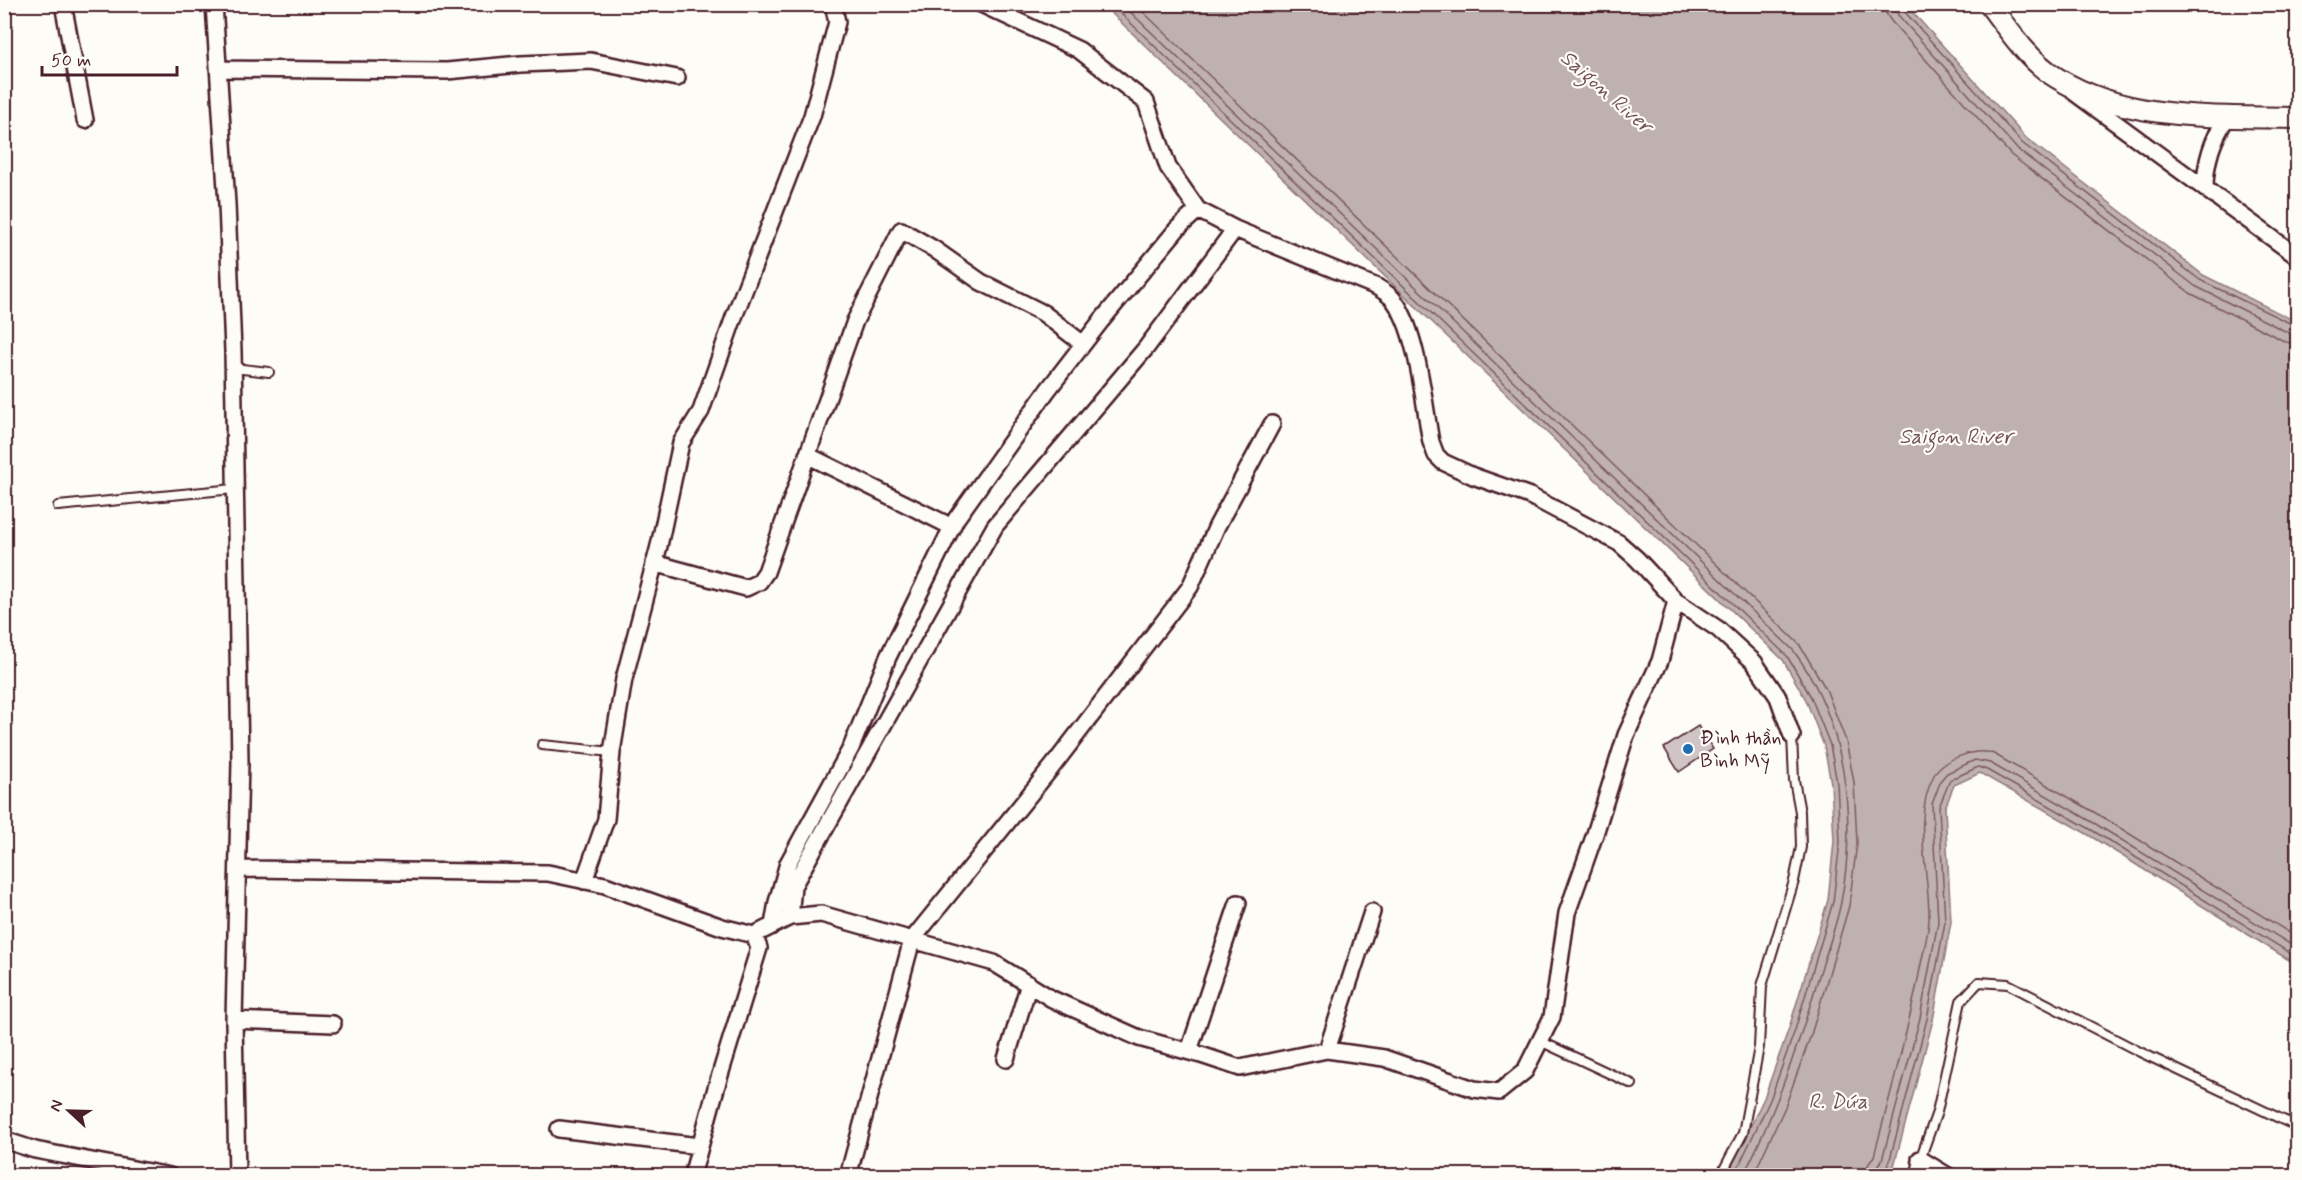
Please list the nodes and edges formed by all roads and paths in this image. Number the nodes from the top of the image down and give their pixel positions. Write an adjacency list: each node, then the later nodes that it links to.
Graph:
1 (63, 4): 11 (street)
2 (214, 4): 6 (street)
3 (833, 4): 24 (street)
4 (981, 4): 13 (street)
5 (1989, 4): 8 (street)
6 (220, 69): 7 (street); 17 (street)
7 (677, 78)
8 (2056, 78): 9 (street); 12 (street)
9 (2228, 116): 10 (street); 12 (street)
10 (2298, 118)
11 (85, 120)
12 (2205, 189): 15 (street)
13 (1198, 210): 14 (street); 16 (street)
14 (1234, 229): 25 (street); 33 (street)
15 (2298, 257)
16 (1083, 344): 20 (street); 23 (street)
17 (233, 368): 18 (lane); 21 (street)
18 (269, 372)
19 (1272, 424): 36 (street)
20 (807, 455): 23 (street); 24 (street)
21 (234, 489): 22 (lane); 29 (street)
22 (58, 506)
23 (952, 527): 34 (street)
24 (654, 563): 28 (street)
25 (1676, 601): 26 (street); 40 (street)
26 (1792, 736): 54 (lane)
27 (542, 745): 28 (lane)
28 (612, 752): 30 (street)
29 (238, 869): 30 (street); 38 (street)
30 (584, 880): 35 (street)
31 (1238, 903): 42 (street)
32 (1372, 912): 41 (street)
33 (790, 917): 34 (street); 36 (street)
34 (773, 926): 35 (street)
35 (754, 935): 48 (street)
36 (912, 940): 37 (street); 53 (street)
37 (1029, 984): 42 (street); 43 (street)
38 (234, 1020): 39 (street); 51 (street)
39 (333, 1024)
40 (1540, 1041): 41 (street); 44 (lane)
41 (1327, 1050): 42 (street)
42 (1189, 1051)
43 (1006, 1059)
44 (1632, 1084)
45 (2298, 1127): 49 (lane)
46 (559, 1129): 48 (street)
47 (4, 1140): 50 (street)
48 (699, 1146): 52 (street)
49 (1920, 1159): 55 (lane); 56 (street)
50 (170, 1176)
51 (237, 1176)
52 (692, 1176)
53 (848, 1176)
54 (1718, 1176)
55 (1914, 1176)
56 (1948, 1176)

